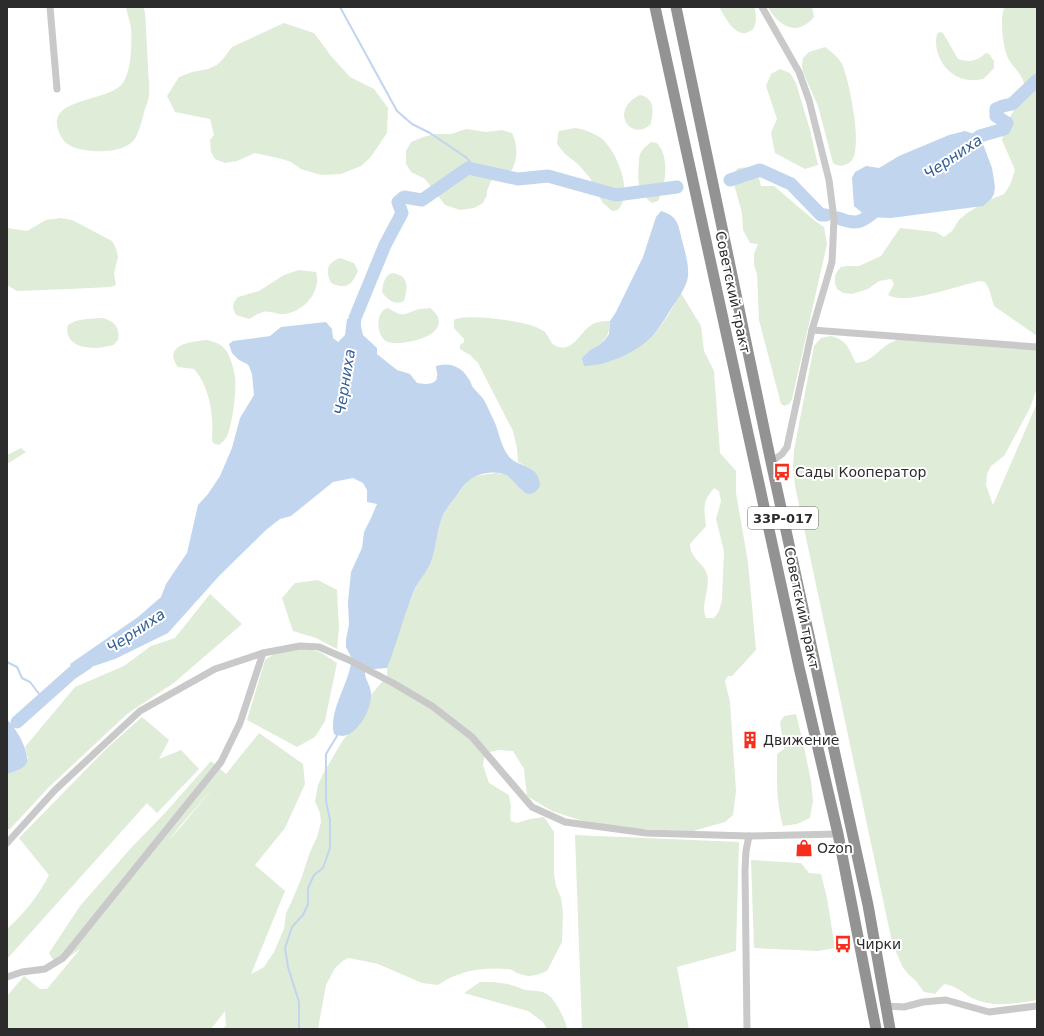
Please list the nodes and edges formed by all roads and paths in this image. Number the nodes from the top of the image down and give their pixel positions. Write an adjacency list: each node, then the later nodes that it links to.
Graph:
1 (50, 7): 5 (street)
2 (655, 7): 10 (highway, Советский тракт / 33Р-017)
3 (676, 7): 8 (highway, Советский тракт / 33Р-017)
4 (762, 7): 6 (street)
5 (57, 89)
6 (812, 330): 7 (street); 8 (street)
7 (1037, 346)
8 (771, 462): 14 (highway, Советский тракт / 33Р-017)
9 (263, 653): 11 (street); 12 (street); 13 (street)
10 (838, 834): 11 (street); 17 (highway, Советский тракт / 33Р-017)
11 (749, 836): 16 (street)
12 (7, 843)
13 (7, 977)
14 (886, 1006): 15 (street); 18 (highway, Советский тракт / 33Р-017)
15 (1037, 1006)
16 (747, 1029)
17 (876, 1029)
18 (890, 1029)

